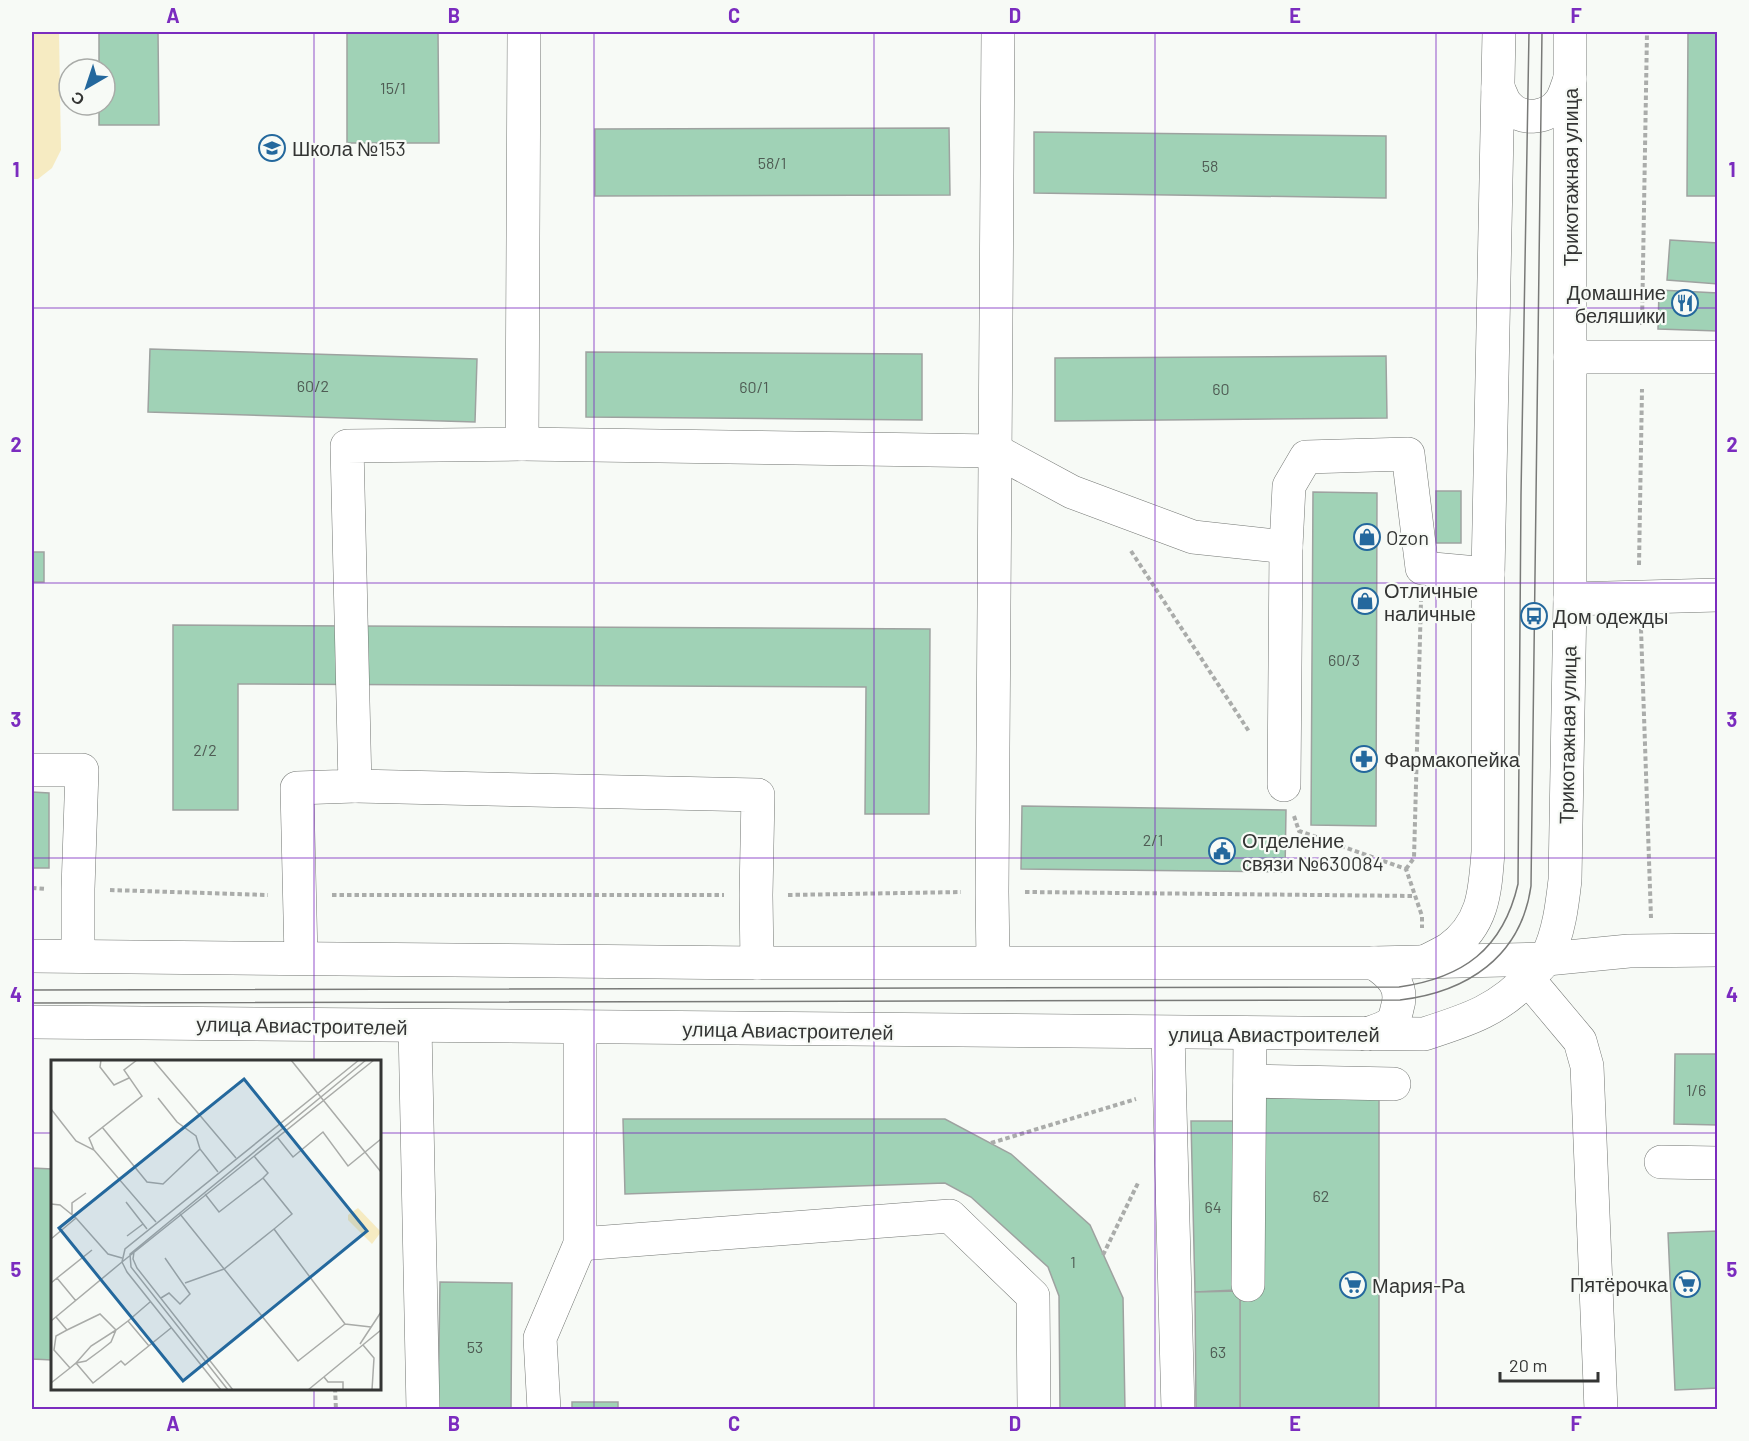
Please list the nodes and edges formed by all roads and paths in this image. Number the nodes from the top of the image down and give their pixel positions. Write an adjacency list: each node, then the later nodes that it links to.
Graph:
1 (524, 32): 12 (main road)
2 (998, 32): 13 (main road)
3 (1499, 32): 7 (main road)
4 (1570, 32): 6 (main road, Трикотажная улица)
5 (1647, 32): 8 (path)
6 (1570, 79): 7 (main road); 9 (main road, Трикотажная улица)
7 (1498, 88): 17 (main road)
8 (1642, 329)
9 (1570, 357): 10 (main road); 19 (main road, Трикотажная улица)
10 (1718, 357)
11 (1642, 388): 15 (path)
12 (522, 444): 13 (main road); 23 (main road)
13 (996, 451): 14 (main road); 27 (main road)
14 (1286, 547): 16 (main road); 22 (main road)
15 (1639, 567)
16 (1422, 568): 17 (main road); 24 (path)
17 (1488, 573): 39 (main road)
18 (1718, 595): 19 (main road)
19 (1570, 599): 40 (main road, Трикотажная улица)
20 (1641, 625): 32 (path)
21 (32, 770): 26 (main road)
22 (1284, 785)
23 (355, 786): 28 (main road); 29 (main road)
24 (1406, 869)
25 (32, 888): 26 (path)
26 (78, 889): 29 (path); 34 (main road)
27 (992, 892): 28 (path); 30 (path); 36 (main road)
28 (756, 895): 29 (path); 37 (main road)
29 (298, 896): 35 (main road)
30 (1415, 896)
31 (1718, 950): 32 (main road)
32 (1652, 951): 40 (main road)
33 (32, 956): 34 (main road)
34 (78, 956): 35 (main road)
35 (301, 958): 37 (main road)
36 (993, 962): 37 (main road); 38 (main road)
37 (757, 963)
38 (1374, 963): 39 (main road); 46 (main road)
39 (1422, 963): 40 (main road)
40 (1537, 969): 46 (main road, улица Авиастроителей); 61 (main road)
41 (32, 1022): 42 (main road, улица Авиастроителей)
42 (415, 1026): 43 (main road, улица Авиастроителей); 57 (main road)
43 (580, 1027): 44 (main road, улица Авиастроителей); 53 (main road)
44 (1168, 1033): 45 (main road, улица Авиастроителей); 49 (main road)
45 (1250, 1034): 46 (main road, улица Авиастроителей); 47 (main road)
46 (1366, 1034)
47 (1250, 1081): 48 (main road); 54 (main road)
48 (1394, 1084)
49 (1169, 1090): 50 (path); 60 (main road)
50 (991, 1143)
51 (1661, 1162): 52 (main road)
52 (1718, 1163)
53 (580, 1244): 58 (main road); 59 (main road)
54 (1248, 1285)
55 (335, 1390): 56 (path)
56 (336, 1410)
57 (423, 1410)
58 (544, 1410)
59 (1034, 1410)
60 (1178, 1410)
61 (1601, 1410)

